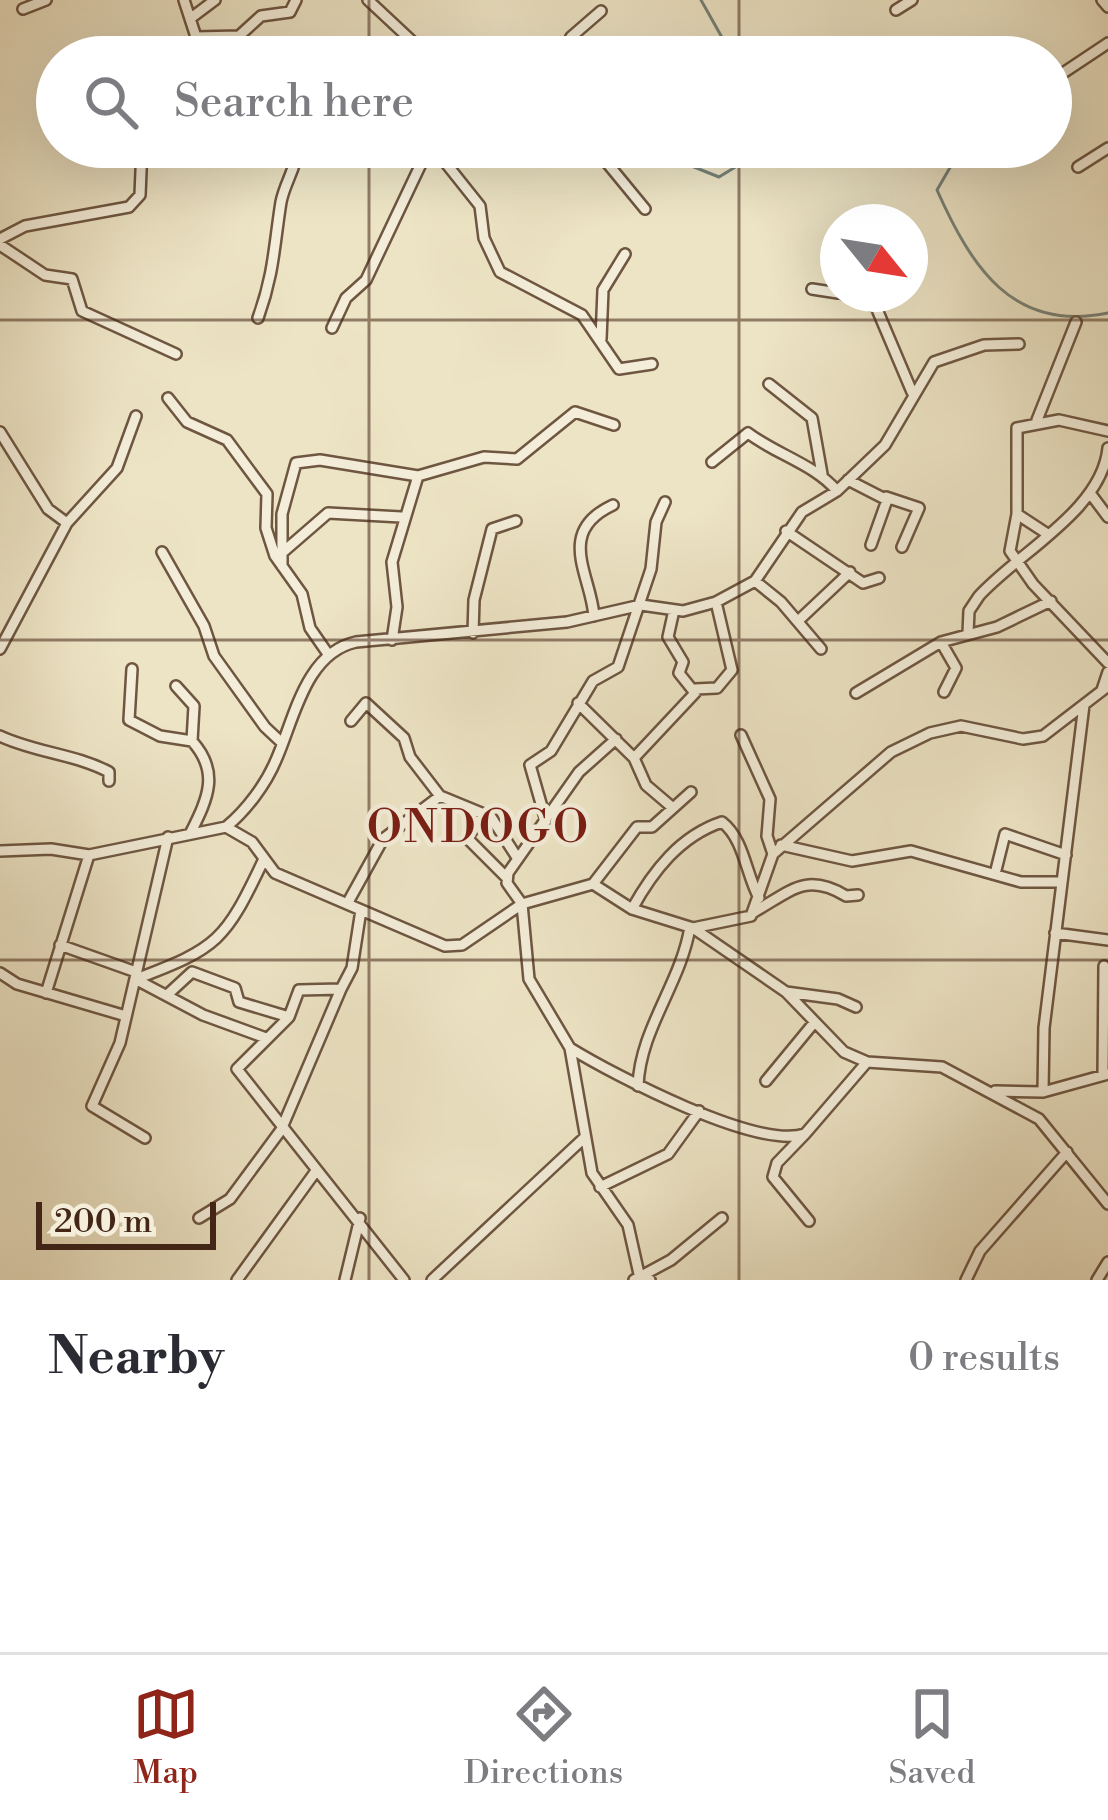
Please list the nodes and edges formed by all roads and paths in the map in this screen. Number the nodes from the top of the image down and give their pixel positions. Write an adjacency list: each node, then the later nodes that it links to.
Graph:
1 (46, 0): 9 (street)
2 (184, 0): 12 (street)
3 (215, 0): 12 (street)
4 (296, 0): 14 (street)
5 (368, 0): 15 (street)
6 (912, 0): 10 (street)
7 (1102, 0): 8 (street)
8 (1108, 8)
9 (22, 9)
10 (896, 10)
11 (601, 11): 16 (street)
12 (191, 18): 13 (street)
13 (196, 36)
14 (239, 36)
15 (407, 36)
16 (572, 36)
17 (1108, 43): 18 (street)
18 (1072, 68)
19 (1108, 148): 20 (street)
20 (1078, 167)
21 (141, 168): 27 (street)
22 (296, 168): 32 (street)
23 (421, 168): 34 (street)
24 (448, 168): 35 (street)
25 (611, 168): 26 (street)
26 (645, 209)
27 (0, 242): 37 (street)
28 (626, 254): 35 (street)
29 (812, 289): 30 (street)
30 (820, 290)
31 (878, 312): 40 (street)
32 (258, 318)
33 (1076, 322): 43 (street)
34 (332, 328)
35 (601, 339): 38 (street)
36 (1019, 344): 40 (street)
37 (176, 354)
38 (652, 364)
39 (769, 384): 49 (street)
40 (912, 392): 51 (street)
41 (168, 398): 69 (street)
42 (136, 416): 61 (street)
43 (1037, 420): 45 (street); 57 (street)
44 (614, 425): 50 (street)
45 (1108, 431)
46 (0, 432): 61 (street)
47 (1108, 448): 53 (street)
48 (712, 462): 49 (street)
49 (822, 474): 52 (street)
50 (418, 476): 58 (street); 67 (street)
51 (848, 480): 52 (street); 54 (street)
52 (837, 491): 62 (street)
53 (1090, 493): 59 (street); 63 (street)
54 (886, 497): 64 (street); 65 (street)
55 (665, 502): 75 (street)
56 (613, 505): 77 (street)
57 (1017, 514): 63 (street); 68 (street)
58 (401, 517): 67 (street); 81 (street)
59 (1108, 517)
60 (516, 521): 79 (street)
61 (67, 523): 83 (street)
62 (787, 531): 70 (street); 72 (street)
63 (1046, 532): 68 (street)
64 (871, 545)
65 (902, 547)
66 (162, 552): 101 (street)
67 (283, 552): 69 (street)
68 (1013, 561): 73 (street); 80 (street)
69 (281, 567): 85 (street)
70 (850, 572): 71 (street); 78 (street)
71 (879, 578)
72 (755, 581): 74 (street); 78 (street)
73 (1051, 601): 80 (street); 86 (street)
74 (716, 602): 76 (street); 91 (street)
75 (641, 605): 76 (street); 77 (street); 94 (street)
76 (674, 610): 91 (street)
77 (594, 616): 79 (street)
78 (798, 621): 84 (street)
79 (472, 633): 81 (street)
80 (968, 633): 82 (street)
81 (392, 640): 85 (street)
82 (941, 642): 92 (street); 93 (street)
83 (0, 649)
84 (821, 649)
85 (328, 654): 101 (street)
86 (1108, 662)
87 (132, 669): 100 (street)
88 (1108, 672): 90 (street)
89 (176, 686): 100 (street)
90 (1105, 688): 95 (street)
91 (695, 689): 102 (street)
92 (944, 692)
93 (856, 693)
94 (578, 703): 99 (street); 108 (street)
95 (1084, 705): 112 (street); 115 (street)
96 (351, 721): 105 (street)
97 (741, 735): 112 (street)
98 (0, 736): 103 (street)
99 (616, 739): 102 (street); 108 (street)
100 (192, 741): 110 (street)
101 (281, 742): 109 (street)
102 (634, 758): 106 (street)
103 (109, 781)
104 (691, 792): 106 (street)
105 (440, 796): 107 (street); 124 (street)
106 (674, 808): 121 (street)
107 (483, 816): 116 (street); 119 (street)
108 (546, 821): 116 (street)
109 (226, 827): 110 (street); 117 (street)
110 (191, 832): 111 (street)
111 (168, 837): 114 (street); 135 (street)
112 (777, 849): 118 (street); 123 (street)
113 (0, 851): 114 (street)
114 (89, 855): 132 (street)
115 (1066, 855): 118 (street); 120 (street)
116 (518, 860): 119 (street)
117 (263, 861): 124 (street); 135 (street)
118 (995, 874): 120 (street)
119 (507, 878): 125 (street)
120 (1061, 882): 130 (street)
121 (593, 884): 125 (street); 126 (street)
122 (858, 895): 128 (street)
123 (759, 898): 126 (street); 128 (street)
124 (347, 904): 127 (street)
125 (522, 904): 127 (street); 145 (street)
126 (632, 909): 129 (street)
127 (361, 910): 136 (street)
128 (754, 912): 129 (street)
129 (691, 928): 137 (street); 149 (street)
130 (1055, 933): 131 (street); 151 (street)
131 (1108, 940)
132 (60, 945): 135 (street); 138 (street)
133 (1104, 966): 147 (street)
134 (0, 973): 138 (street)
135 (136, 977): 139 (street); 141 (street)
136 (341, 989): 142 (street); 153 (street)
137 (786, 992): 140 (street); 143 (street)
138 (46, 993): 141 (street)
139 (167, 994): 142 (street); 144 (street)
140 (856, 1007)
141 (126, 1016): 155 (street)
142 (289, 1017): 144 (street)
143 (813, 1024): 146 (street); 148 (street)
144 (266, 1038): 153 (street)
145 (570, 1048): 149 (street); 156 (street)
146 (867, 1062): 150 (street); 154 (street)
147 (1106, 1075): 151 (street)
148 (766, 1081)
149 (638, 1086): 152 (street)
150 (990, 1090): 151 (street); 157 (street)
151 (1043, 1092)
152 (699, 1111): 154 (street); 159 (street)
153 (281, 1130): 158 (street); 161 (street)
154 (805, 1134): 164 (street)
155 (145, 1138)
156 (584, 1138): 159 (street); 170 (street)
157 (1067, 1152): 160 (street); 171 (street)
158 (316, 1171): 162 (street); 167 (street)
159 (600, 1187): 166 (street)
160 (1108, 1204)
161 (199, 1218)
162 (359, 1218): 168 (street); 169 (street)
163 (722, 1218): 166 (street)
164 (809, 1221)
165 (1108, 1262): 172 (street)
166 (641, 1278)
167 (236, 1280)
168 (345, 1280)
169 (404, 1280)
170 (432, 1280)
171 (966, 1280)
172 (1097, 1280)

